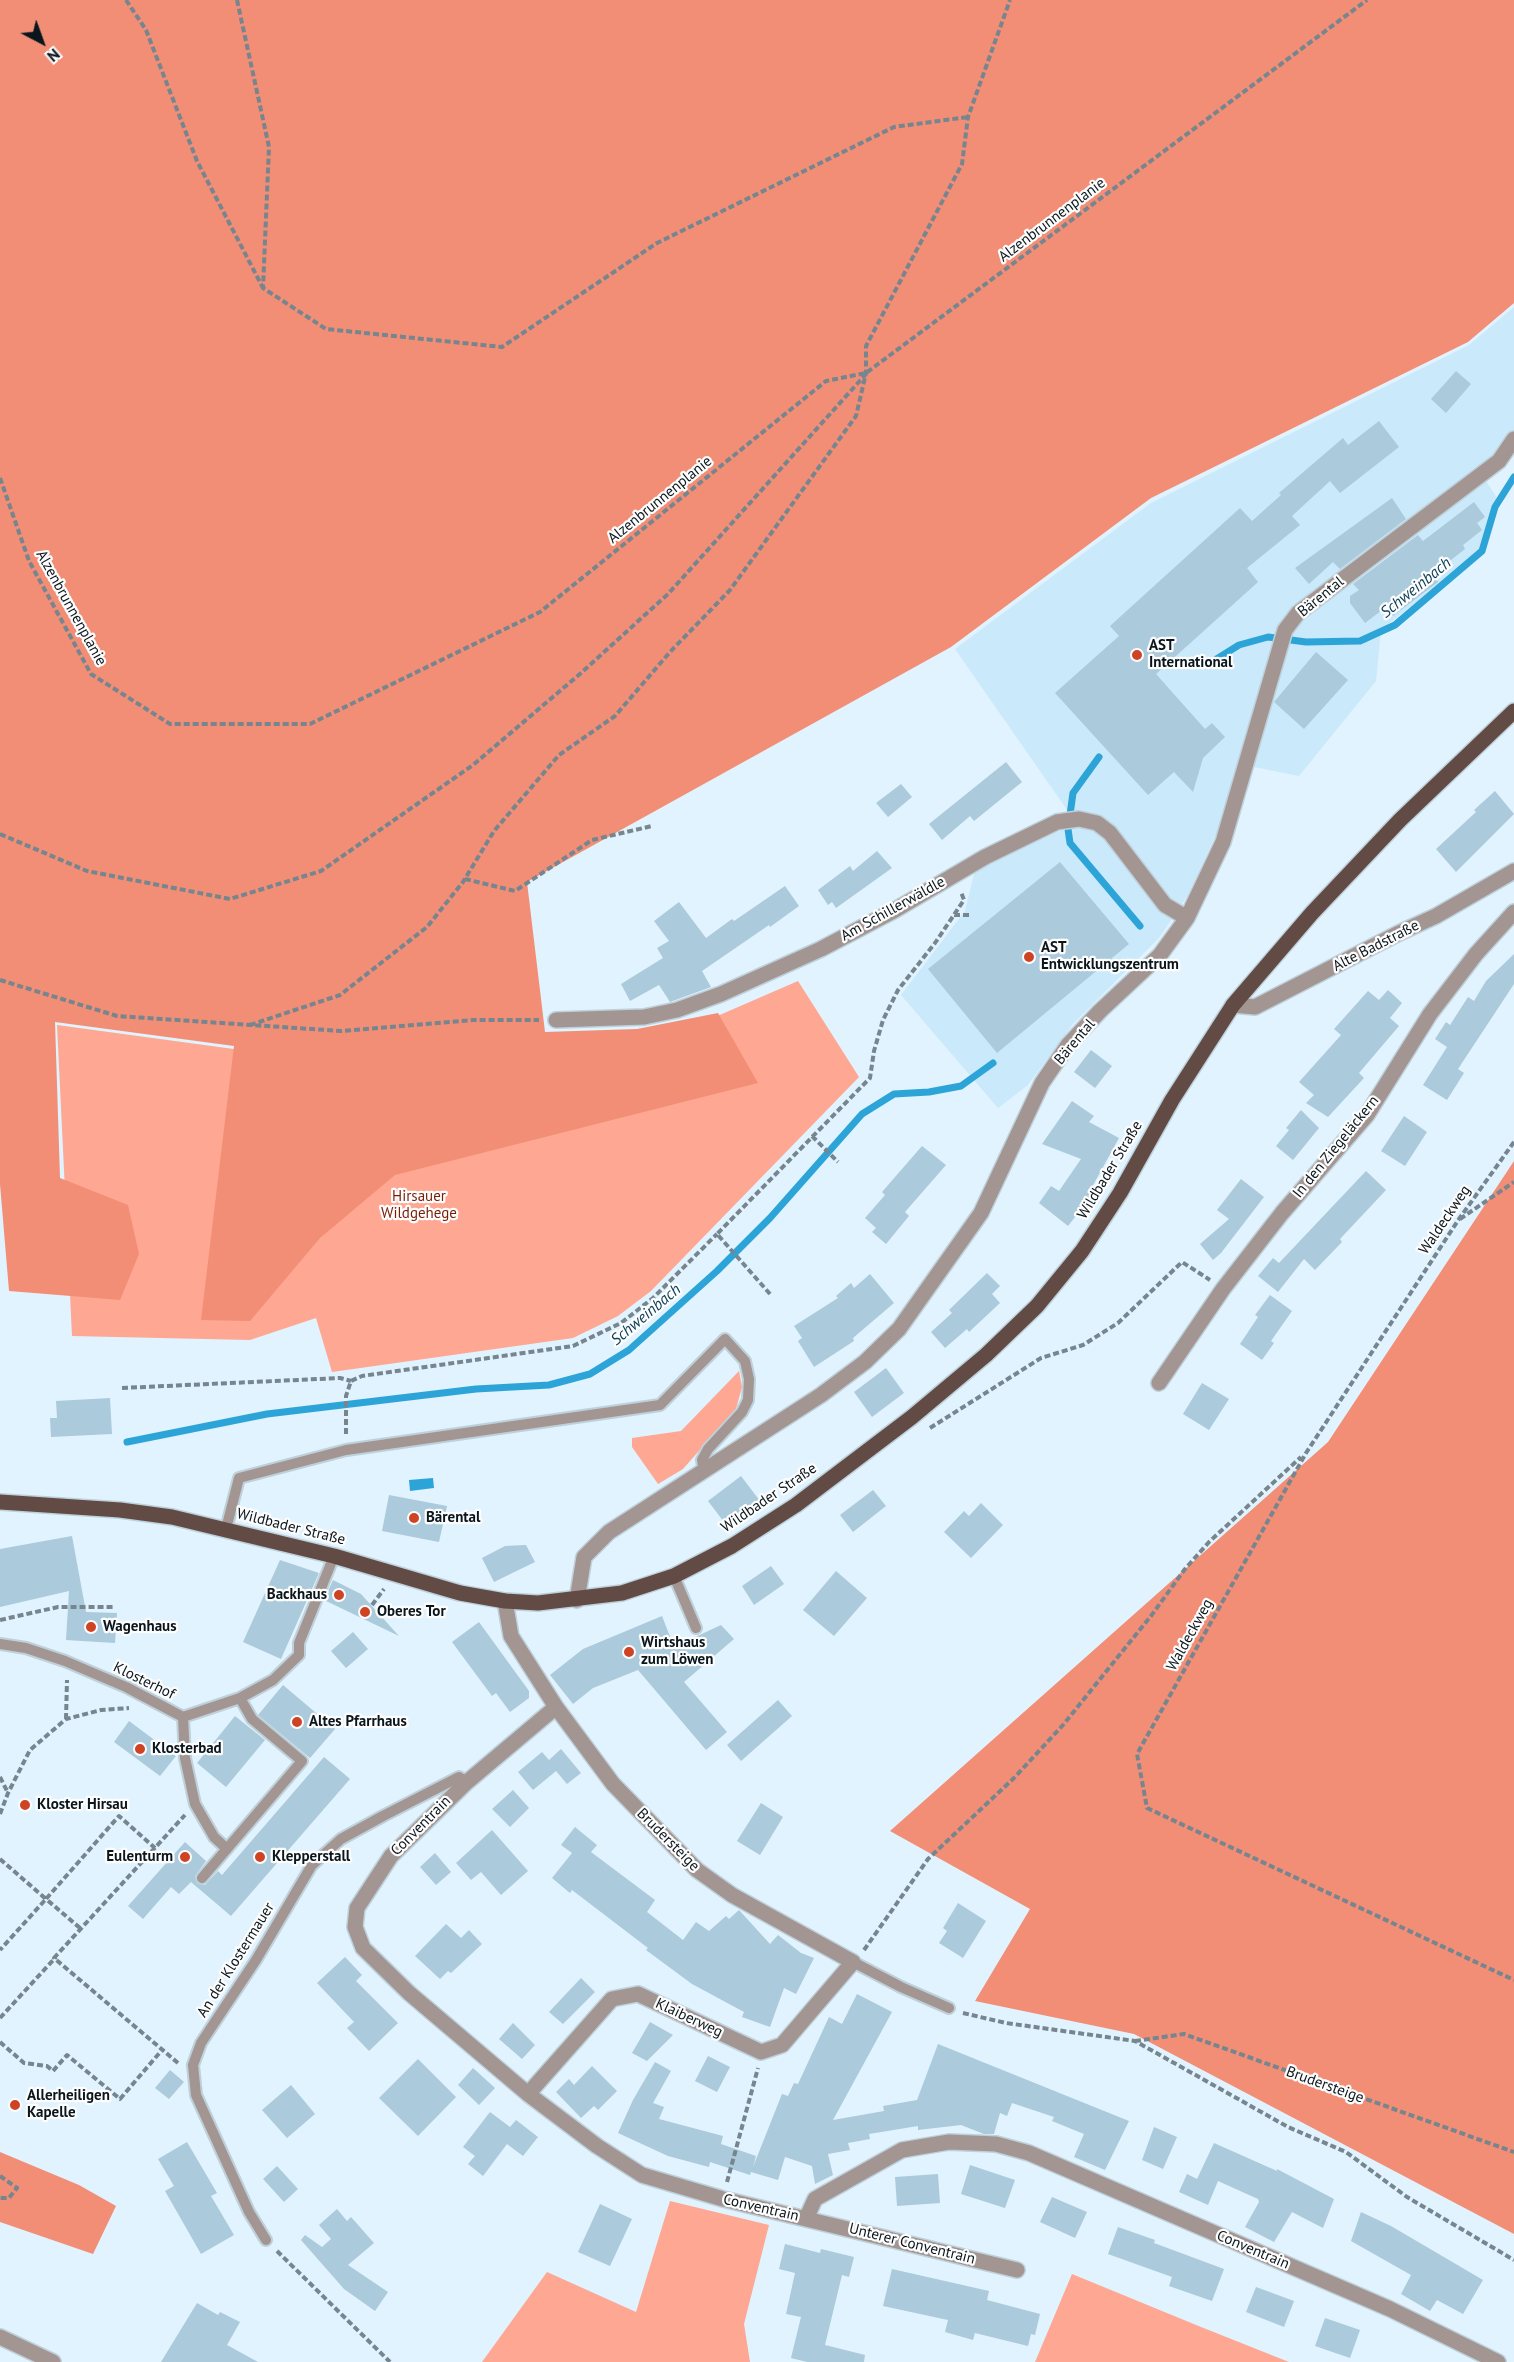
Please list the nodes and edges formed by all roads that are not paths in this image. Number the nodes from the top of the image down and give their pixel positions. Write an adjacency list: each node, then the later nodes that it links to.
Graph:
1 (1514, 440): 5 (street, Bärental)
2 (1514, 711): 6 (main road, Wildbader Straße)
3 (1514, 871): 6 (street, Alte Badstraße)
4 (1514, 912): 8 (street, In den Ziegeläckern)
5 (1187, 918): 7 (street, Am Schillerwäldle); 9 (street, Bärental)
6 (1233, 1005): 13 (main road, Wildbader Straße)
7 (556, 1020)
8 (1159, 1383)
9 (704, 1472): 11 (lane); 14 (street, Bärental)
10 (0, 1502): 11 (main road, Wildbader Straße)
11 (226, 1529): 12 (main road, Wildbader Straße)
12 (334, 1556): 15 (main road, Wildbader Straße); 18 (lane, Klosterhof)
13 (674, 1576): 14 (main road, Wildbader Straße); 16 (lane)
14 (577, 1600): 15 (main road, Wildbader Straße)
15 (505, 1601): 19 (street, Brudersteige)
16 (696, 1629)
17 (0, 1644): 20 (lane, Klosterhof)
18 (240, 1698): 20 (lane, Klosterhof); 22 (lane)
19 (556, 1707): 21 (street, Conventrain); 24 (street, Brudersteige)
20 (183, 1717): 22 (lane)
21 (467, 1782): 26 (street, Conventrain); 28 (lane, An der Klostermauer)
22 (227, 1849): 23 (lane)
23 (202, 1878)
24 (858, 1956): 25 (lane, Brudersteige); 26 (street, Klaiberweg)
25 (949, 2008)
26 (528, 2094): 27 (street, Conventrain)
27 (806, 2218): 29 (street, Unterer Conventrain); 32 (street, Conventrain)
28 (266, 2240)
29 (1017, 2270)
30 (0, 2337): 31 (street)
31 (47, 2360)
32 (1498, 2362)

